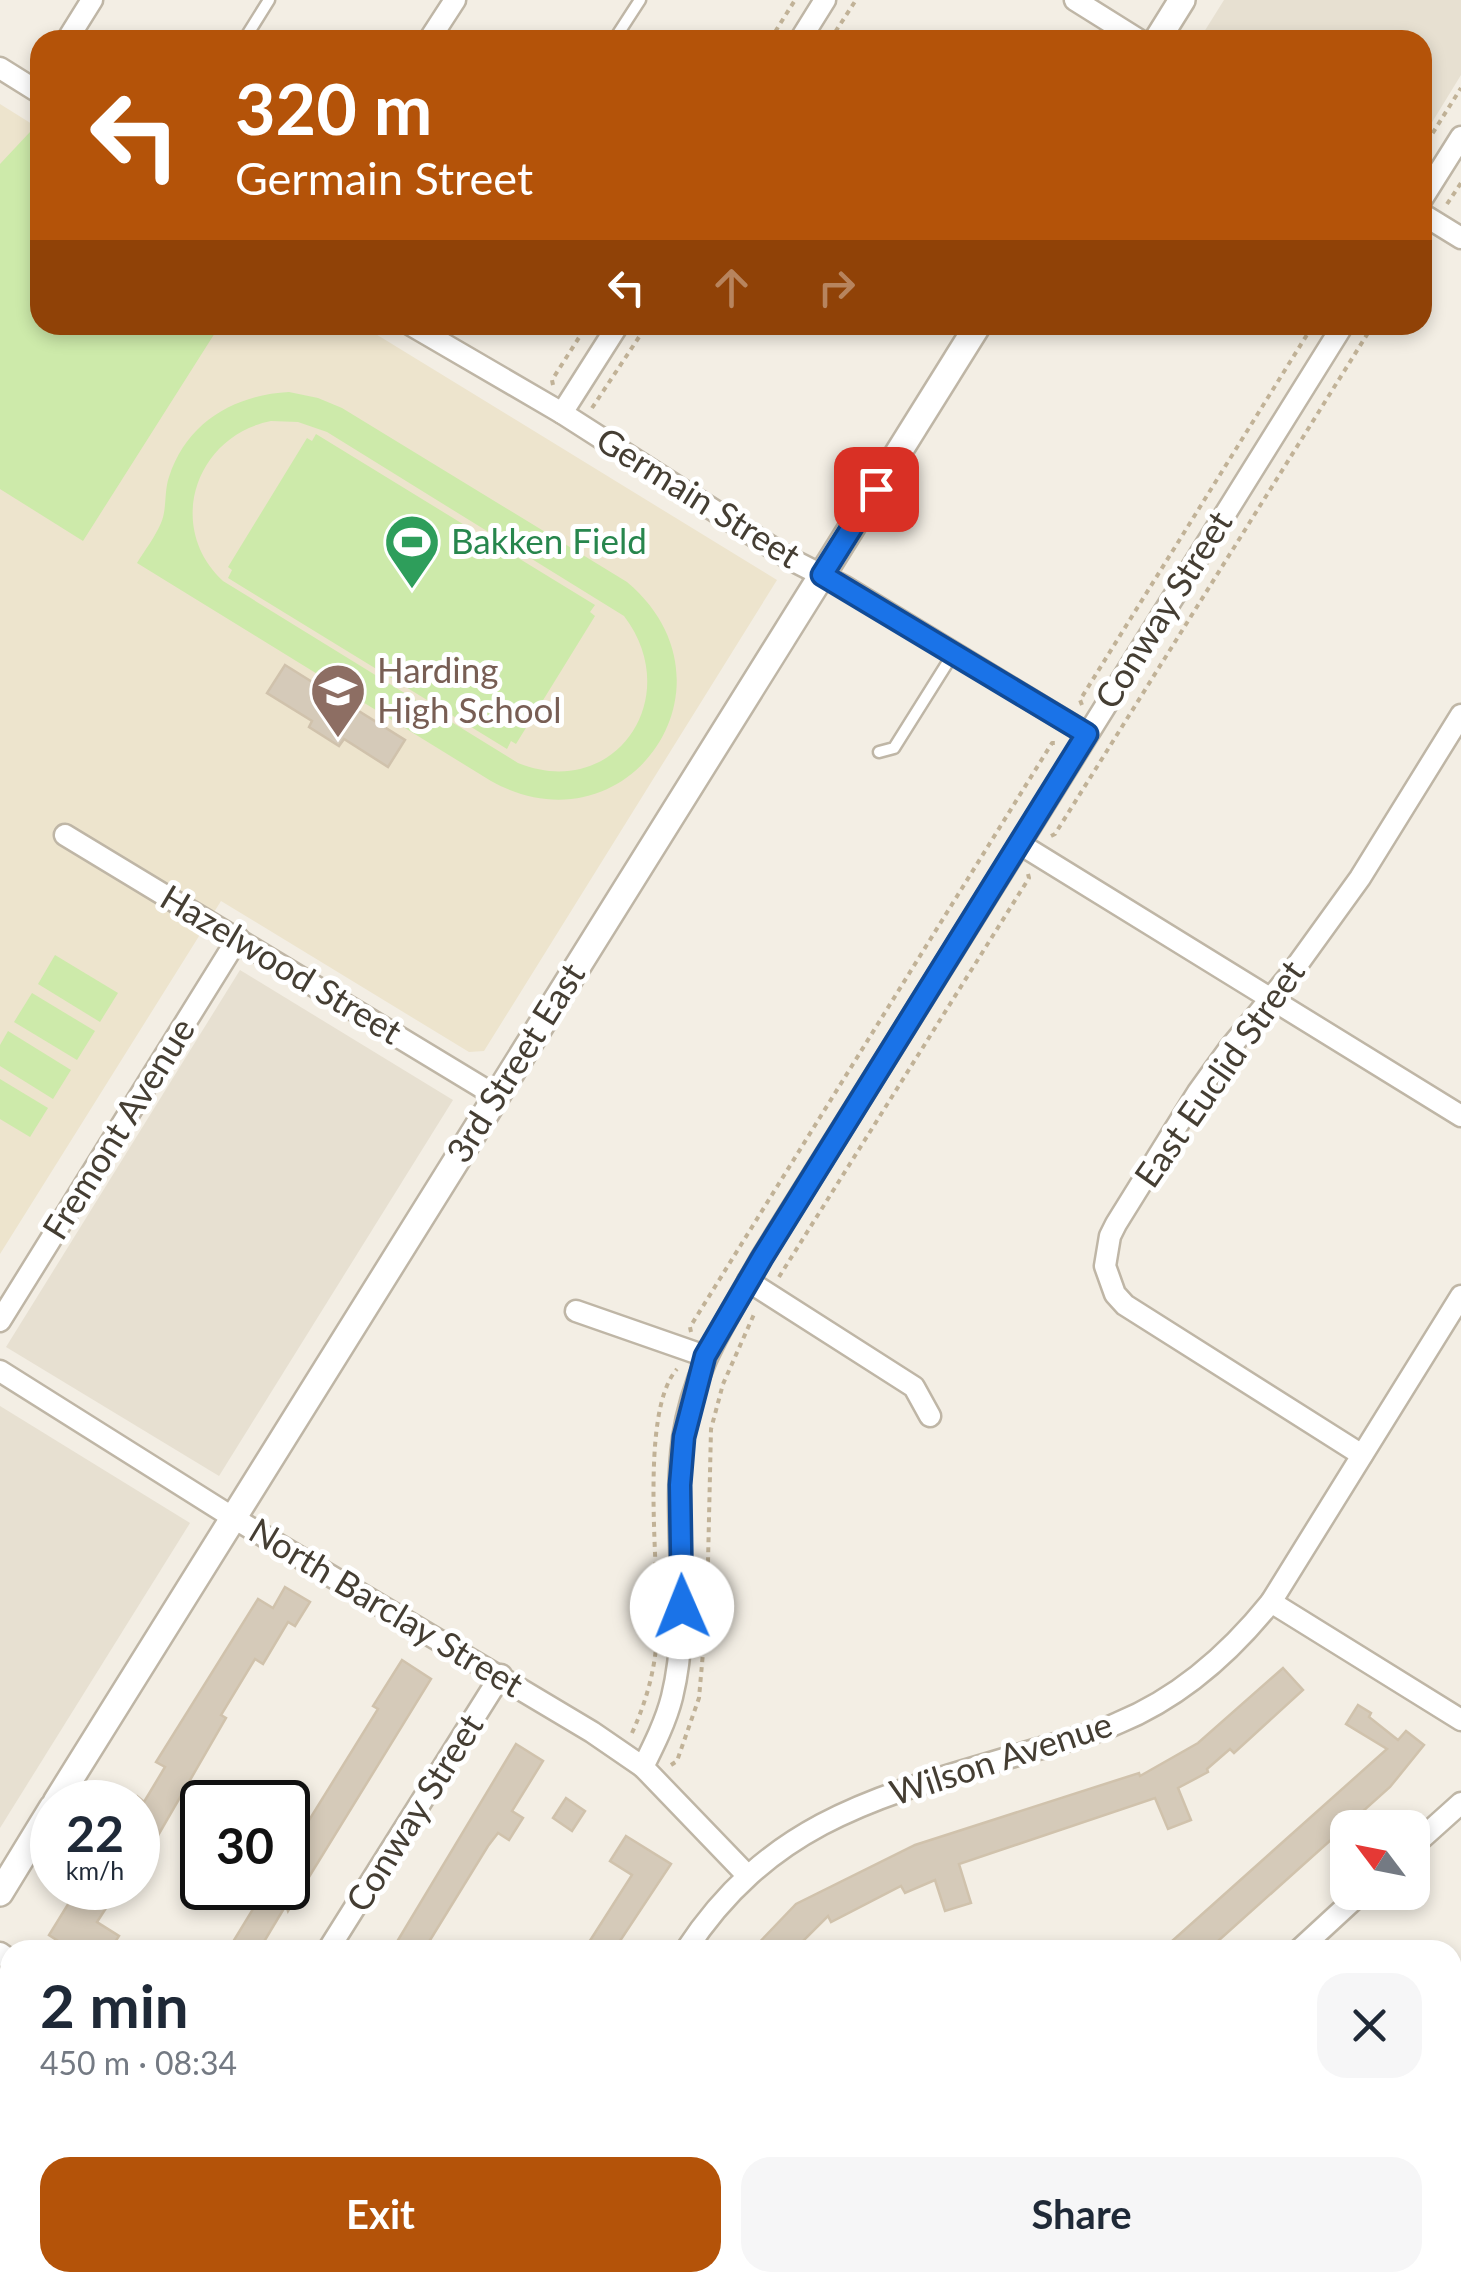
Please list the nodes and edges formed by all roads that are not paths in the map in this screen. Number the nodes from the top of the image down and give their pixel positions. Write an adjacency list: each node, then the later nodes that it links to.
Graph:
1 (92, 0): 8 (street)
2 (269, 0): 9 (lane)
3 (455, 0): 10 (street)
4 (640, 0): 11 (lane)
5 (826, 0): 12 (street)
6 (1075, 0): 13 (street)
7 (1182, 0): 14 (street)
8 (72, 30)
9 (250, 30)
10 (436, 30)
11 (620, 30)
12 (806, 30)
13 (1123, 30)
14 (1163, 30)
15 (0, 68): 16 (street)
16 (30, 84)
17 (1461, 137): 18 (street)
18 (1432, 182)
19 (1432, 220): 20 (street)
20 (1461, 238)
21 (435, 335): 25 (street, Germain Street)
22 (612, 335): 25 (street)
23 (972, 335): 26 (street, 3rd Street East)
24 (1337, 335): 29 (street, Conway Street)
25 (562, 413): 26 (street, Germain Street)
26 (822, 575): 27 (street, Germain Street); 35 (street, 3rd Street East)
27 (953, 654): 29 (street, Germain Street); 30 (lane)
28 (1461, 715): 34 (street, East Euclid Street)
29 (1087, 734): 32 (street, Conway Street)
30 (879, 752)
31 (65, 835): 33 (street, Hazelwood Street)
32 (1020, 844): 34 (street); 37 (street, Conway Street)
33 (238, 938): 35 (street, Hazelwood Street); 40 (street, Fremont Avenue)
34 (1269, 1000): 36 (street); 44 (street, East Euclid Street)
35 (496, 1096): 45 (street, 3rd Street East)
36 (1461, 1116)
37 (748, 1282): 41 (street, Conway Street); 43 (street)
38 (1461, 1296): 44 (street, Wilson Avenue)
39 (576, 1311): 41 (street)
40 (0, 1322)
41 (705, 1356): 49 (street, Conway Street)
42 (0, 1371): 45 (street, North Barclay Street)
43 (930, 1416)
44 (1362, 1454): 46 (street, Wilson Avenue)
45 (232, 1517): 47 (street, North Barclay Street); 50 (street, 3rd Street East)
46 (1271, 1602): 48 (street); 54 (street, Wilson Avenue)
47 (501, 1675): 49 (street, North Barclay Street); 57 (street, Conway Street)
48 (1461, 1720)
49 (643, 1768): 54 (street, North Barclay Street)
50 (70, 1780)
51 (1461, 1803): 52 (street)
52 (1430, 1831)
53 (30, 1845): 55 (street, 3rd Street East)
54 (748, 1875): 58 (street, Wilson Avenue)
55 (0, 1893)
56 (1342, 1910): 59 (street)
57 (334, 1940)
58 (693, 1940)
59 (1310, 1940)

